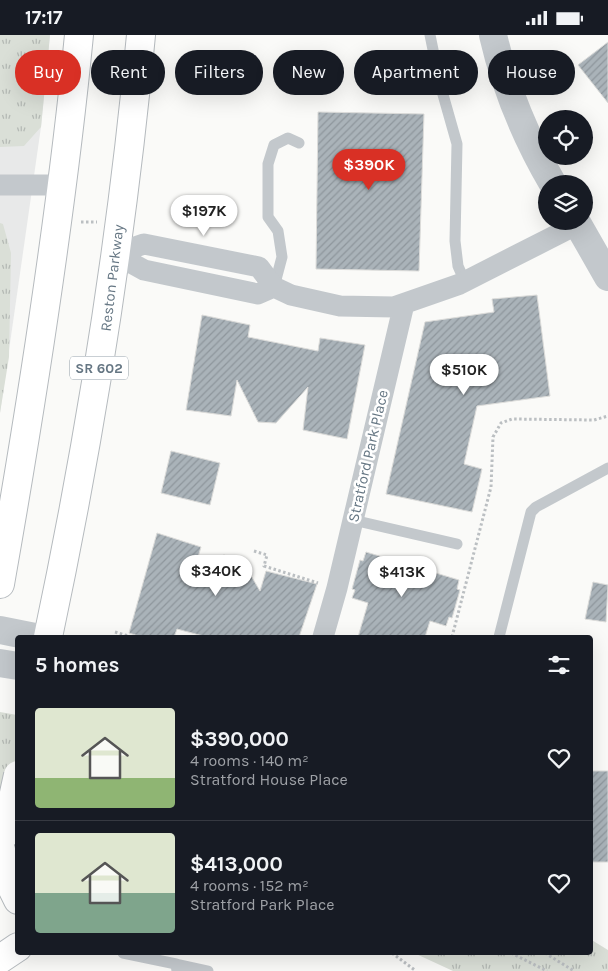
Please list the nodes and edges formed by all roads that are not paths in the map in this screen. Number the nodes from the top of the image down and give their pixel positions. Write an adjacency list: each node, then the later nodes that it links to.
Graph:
1 (79, 35): 8 (main road)
2 (141, 35): 11 (main road, Reston Parkway / SR 602)
3 (430, 35): 13 (lane)
4 (493, 35): 6 (street)
5 (299, 143): 14 (lane)
6 (549, 175)
7 (0, 185): 8 (street)
8 (63, 185): 19 (main road)
9 (563, 230): 13 (street)
10 (581, 230): 12 (street)
11 (115, 254): 14 (street); 22 (main road, Reston Parkway / SR 602)
12 (608, 277)
13 (465, 281): 15 (street)
14 (274, 287): 15 (street)
15 (404, 304): 17 (street, Stratford Park Place)
16 (608, 468): 24 (lane)
17 (353, 520): 18 (lane); 23 (street, Stratford Park Place)
18 (457, 543)
19 (0, 584)
20 (0, 630): 21 (street)
21 (25, 635)
22 (48, 635)
23 (324, 635)
24 (500, 635)
25 (0, 663): 26 (street)
26 (15, 666)
27 (15, 788): 28 (main road, bridge)
28 (2, 847): 29 (main road)
29 (15, 894)
30 (15, 949): 32 (main road)
31 (130, 955): 33 (lane)
32 (0, 959)
33 (177, 968): 34 (lane)
34 (208, 971)

